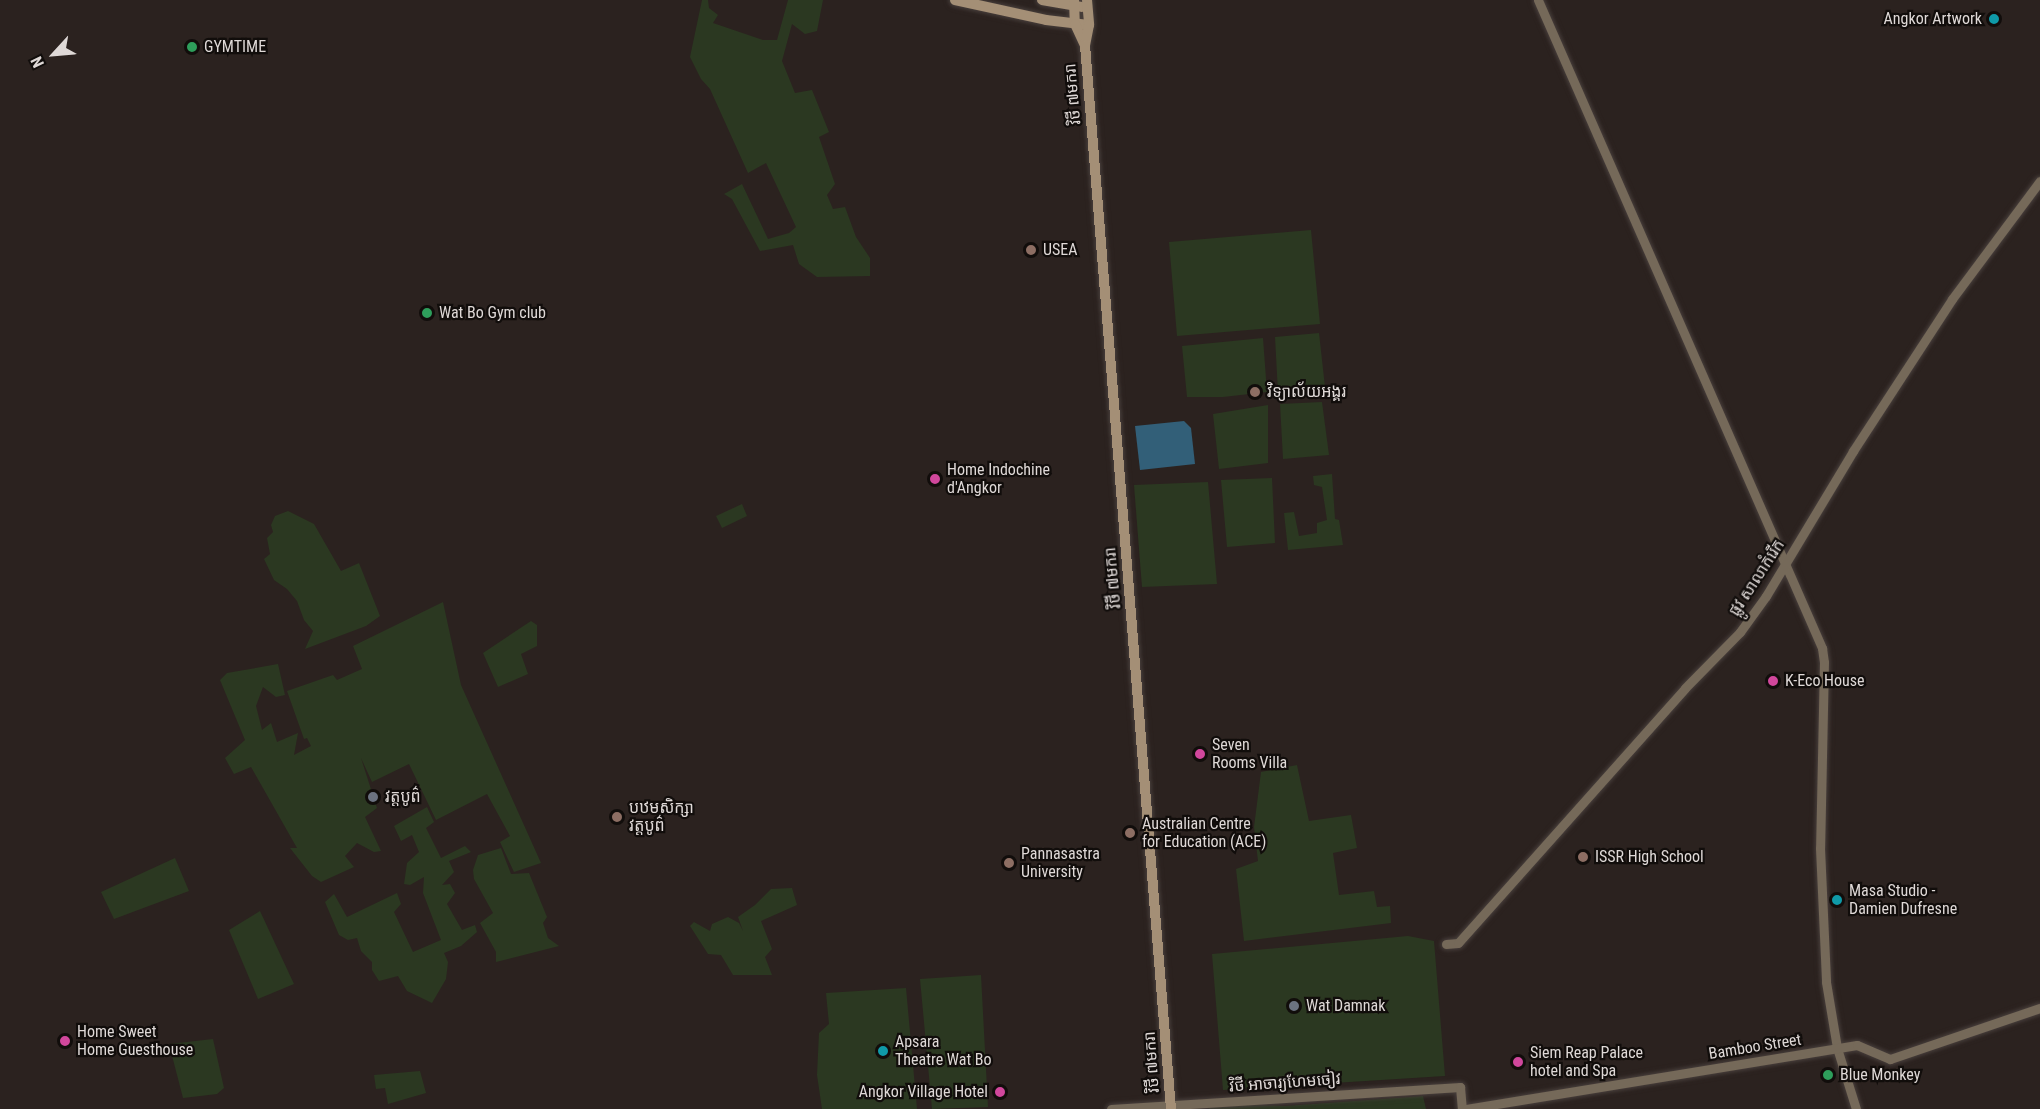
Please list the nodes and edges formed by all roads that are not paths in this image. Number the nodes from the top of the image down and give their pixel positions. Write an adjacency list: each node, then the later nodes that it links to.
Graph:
1 (955, 0): 6 (main road)
2 (1042, 0): 4 (main road)
3 (1538, 0): 10 (street)
4 (1074, 3): 5 (main road); 6 (main road)
5 (1087, 3): 7 (main road)
6 (1075, 24): 7 (main road); 8 (main road)
7 (1089, 25): 8 (main road)
8 (1084, 45): 14 (main road, វិថី ៧មករា)
9 (2040, 181): 10 (street, ផ្លូវ សាលាកំរើក)
10 (1784, 566): 11 (street, ផ្លូវ សាលាកំរើក); 13 (street)
11 (1446, 944)
12 (2040, 1008): 13 (street, Bamboo Street)
13 (1837, 1048): 16 (street, Bamboo Street); 17 (street)
14 (1171, 1107): 15 (street, វិថី អាចារ្យហែមចៀវ); 16 (street, វិថី អាចារ្យហែមចៀវ)
15 (1111, 1109)
16 (1464, 1109)
17 (1856, 1109)

